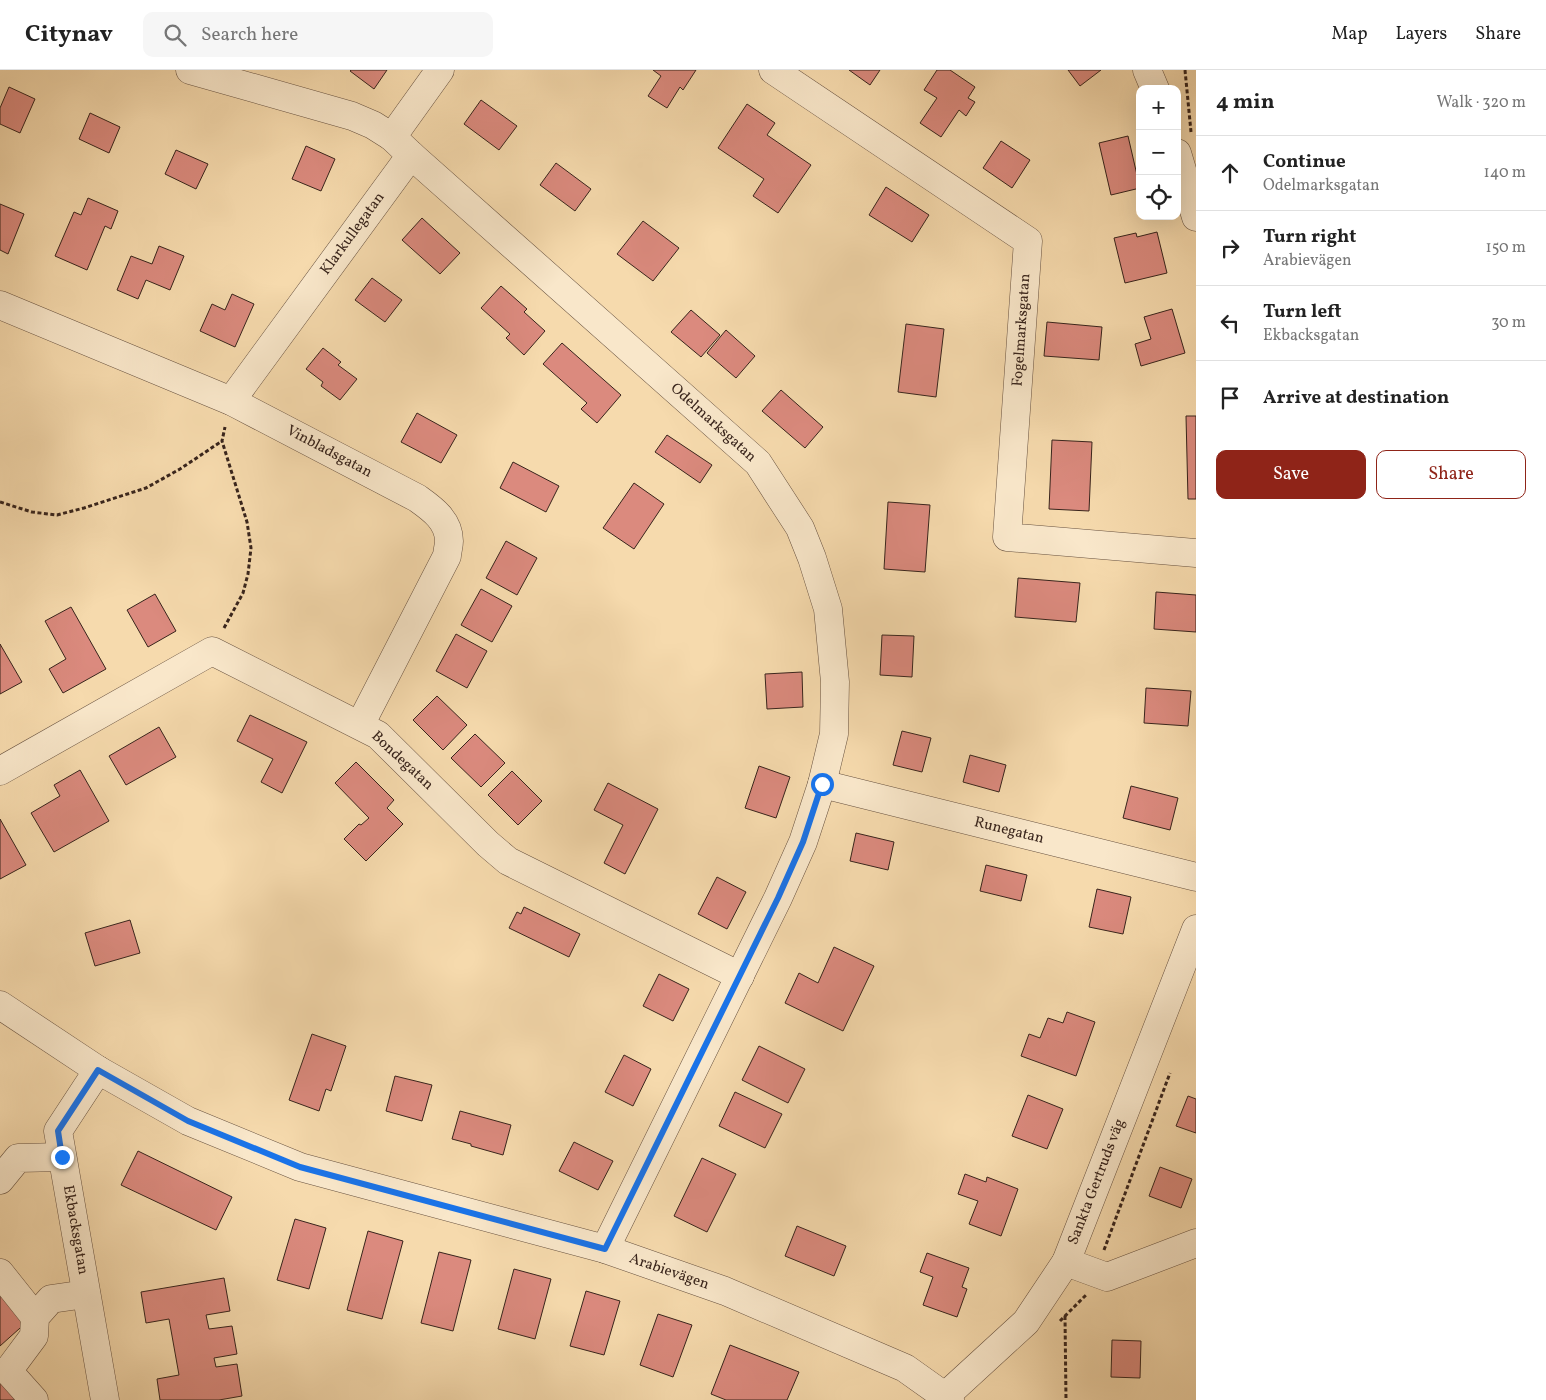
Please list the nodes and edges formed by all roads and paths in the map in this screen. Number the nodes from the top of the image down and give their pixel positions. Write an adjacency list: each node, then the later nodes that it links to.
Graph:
1 (190, 70): 11 (street, Odelmarksgatan)
2 (440, 70): 11 (street, Klarkullegatan)
3 (773, 70): 18 (street, Fogelmarksgatan)
4 (1147, 70): 8 (street)
5 (1159, 70): 9 (street)
6 (1169, 70): 10 (street)
7 (1185, 70): 12 (path)
8 (1153, 85)
9 (1164, 85)
10 (1166, 85)
11 (401, 146): 15 (street, Klarkullegatan); 22 (street, Odelmarksgatan)
12 (1185, 146): 13 (street)
13 (1196, 217)
14 (0, 305): 15 (street, Vinbladsgatan)
15 (231, 401): 16 (path); 20 (street, Vinbladsgatan)
16 (222, 441): 17 (path); 19 (path)
17 (0, 502)
18 (1196, 553)
19 (212, 651): 20 (street, Bondegatan); 21 (street)
20 (360, 724): 25 (street, Bondegatan)
21 (0, 771)
22 (822, 784): 23 (street, Runegatan); 25 (street, Odelmarksgatan)
23 (1196, 877)
24 (1196, 930): 33 (street, Sankta Gertruds väg)
25 (740, 976): 32 (street, Odelmarksgatan)
26 (0, 1005): 28 (street, Arabievägen)
27 (1172, 1069): 35 (path)
28 (98, 1070): 29 (street, Ekbacksgatan); 32 (street, Arabievägen)
29 (62, 1157): 30 (street); 36 (street, Ekbacksgatan)
30 (3, 1168)
31 (1196, 1243): 35 (street)
32 (605, 1249): 38 (street, Arabievägen)
33 (1066, 1262): 35 (street); 38 (street, Sankta Gertruds väg)
34 (0, 1273): 37 (street)
35 (1096, 1273): 41 (path)
36 (86, 1294): 37 (street); 40 (street, Ekbacksgatan)
37 (34, 1317): 39 (street)
38 (946, 1399)
39 (34, 1400)
40 (105, 1400)
41 (1066, 1400)

